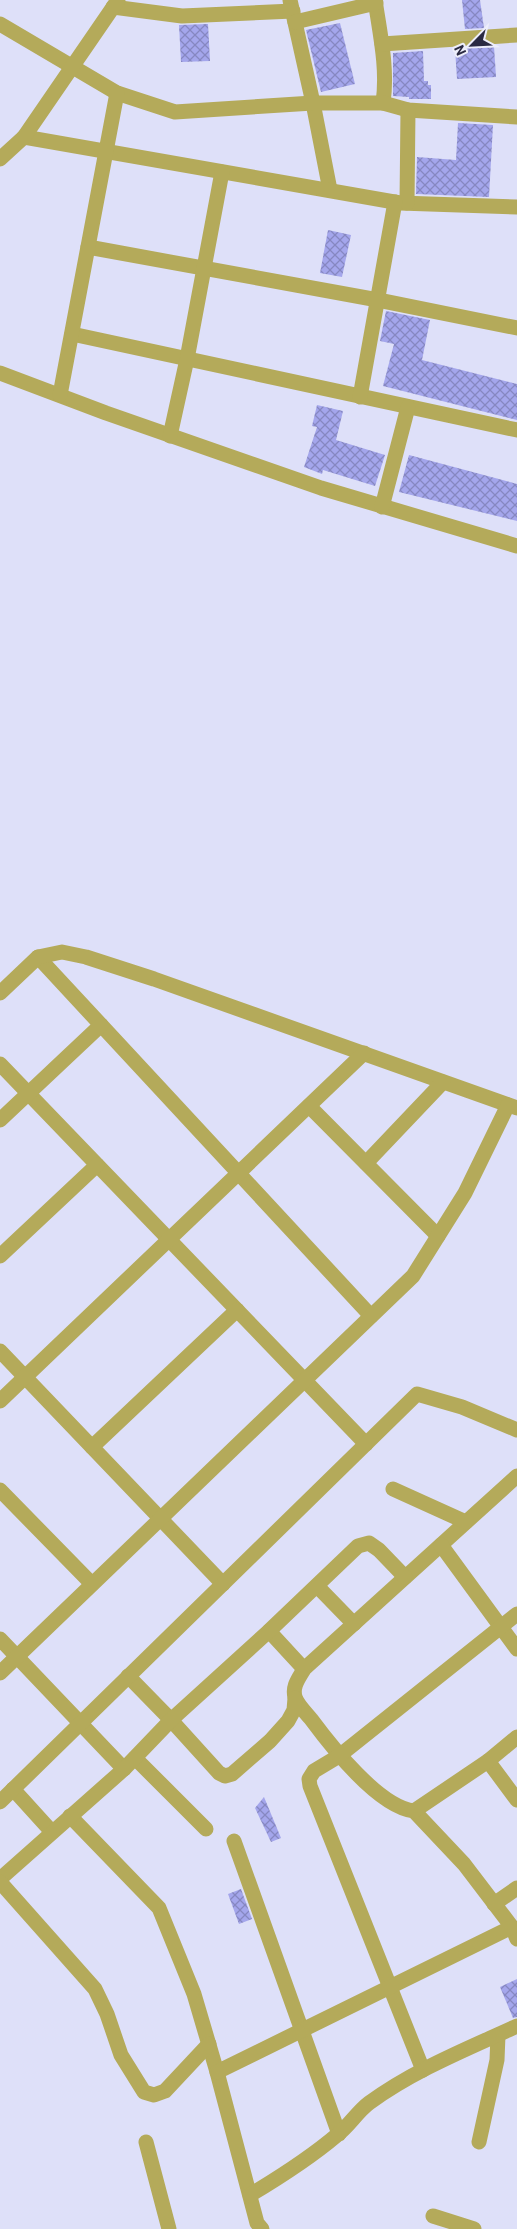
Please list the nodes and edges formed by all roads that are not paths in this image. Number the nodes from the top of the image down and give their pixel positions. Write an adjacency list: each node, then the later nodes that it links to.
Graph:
1 (375, 2): 3 (street); 6 (street)
2 (115, 4): 3 (street); 7 (street)
3 (292, 11): 9 (street)
4 (0, 24): 7 (street)
5 (517, 35): 6 (street)
6 (382, 44): 10 (street)
7 (73, 67): 8 (street); 13 (street)
8 (117, 93): 9 (street); 14 (street)
9 (313, 103): 10 (street); 17 (street)
10 (383, 103): 11 (street)
11 (408, 110): 12 (street); 18 (street)
12 (517, 117)
13 (24, 137): 14 (street); 15 (street)
14 (106, 151): 16 (street); 20 (street)
15 (0, 159)
16 (222, 172): 17 (street); 21 (street)
17 (330, 190): 18 (street)
18 (401, 202): 19 (street); 22 (street)
19 (517, 207)
20 (88, 247): 21 (street); 24 (street)
21 (203, 268): 22 (street); 25 (street)
22 (378, 300): 23 (street); 28 (street)
23 (517, 328)
24 (72, 334): 25 (street); 27 (street)
25 (188, 359): 28 (street); 31 (street)
26 (0, 373): 27 (street)
27 (60, 395): 31 (street)
28 (360, 397): 29 (street)
29 (408, 407): 30 (street); 32 (street)
30 (517, 430)
31 (170, 436): 32 (street)
32 (382, 507): 33 (street)
33 (517, 546)
34 (38, 958): 35 (street); 36 (street); 37 (street)
35 (0, 993)
36 (101, 1026): 40 (street); 46 (street)
37 (364, 1053): 39 (street); 41 (street)
38 (0, 1064): 40 (street)
39 (443, 1082): 42 (street); 44 (street)
40 (28, 1093): 43 (street); 45 (street)
41 (309, 1106): 44 (street); 46 (street)
42 (512, 1107): 47 (street)
43 (0, 1120)
44 (366, 1163): 47 (street)
45 (97, 1165): 48 (street); 49 (street)
46 (239, 1173): 48 (street); 51 (street)
47 (438, 1236): 51 (street)
48 (169, 1240): 50 (street); 53 (street)
49 (0, 1256)
50 (237, 1310): 54 (street); 58 (street)
51 (371, 1316): 54 (street)
52 (0, 1351): 53 (street)
53 (25, 1377): 55 (street); 58 (street)
54 (304, 1380): 57 (street); 62 (street)
55 (0, 1401)
56 (517, 1430): 57 (street)
57 (366, 1444): 67 (street)
58 (92, 1447): 62 (street)
59 (517, 1476): 63 (street)
60 (392, 1489): 63 (street)
61 (0, 1490): 66 (street)
62 (161, 1518): 66 (street); 67 (street)
63 (466, 1522): 64 (street)
64 (441, 1544): 65 (street); 71 (street)
65 (405, 1577): 68 (street); 70 (street)
66 (92, 1584): 75 (street)
67 (223, 1584): 78 (street)
68 (317, 1586): 70 (street); 72 (street)
69 (517, 1614): 71 (street)
70 (354, 1624): 76 (street)
71 (500, 1627): 74 (street); 83 (street)
72 (269, 1631): 76 (street); 80 (street)
73 (0, 1639): 75 (street)
74 (517, 1649)
75 (17, 1657): 77 (street); 81 (street)
76 (304, 1669): 79 (street)
77 (0, 1673)
78 (128, 1676): 80 (street); 81 (street)
79 (295, 1698): 80 (street); 83 (street)
80 (171, 1720): 85 (street)
81 (80, 1723): 85 (street); 86 (street)
82 (517, 1737): 84 (street)
83 (339, 1756): 89 (street); 98 (street)
84 (488, 1761): 87 (street); 89 (street)
85 (130, 1763): 90 (street); 91 (street)
86 (13, 1789): 88 (street); 92 (street)
87 (517, 1800)
88 (0, 1802)
89 (414, 1811): 96 (street)
90 (70, 1816): 92 (street); 102 (street)
91 (206, 1829)
92 (52, 1832): 94 (street)
93 (234, 1841): 100 (street)
94 (0, 1880): 102 (street)
95 (517, 1888): 96 (street)
96 (494, 1904): 97 (street)
97 (515, 1933): 98 (street)
98 (390, 1987): 100 (street); 103 (street)
99 (517, 2026): 101 (street)
100 (301, 2031): 104 (street); 105 (street)
101 (498, 2035): 103 (street); 107 (street)
102 (209, 2044): 104 (street)
103 (423, 2070): 105 (street)
104 (217, 2072): 108 (street)
105 (339, 2134): 108 (street)
106 (146, 2142): 111 (street)
107 (479, 2142)
108 (250, 2195): 110 (street)
109 (433, 2216): 112 (street)
110 (255, 2227)
111 (170, 2229)
112 (474, 2229)

